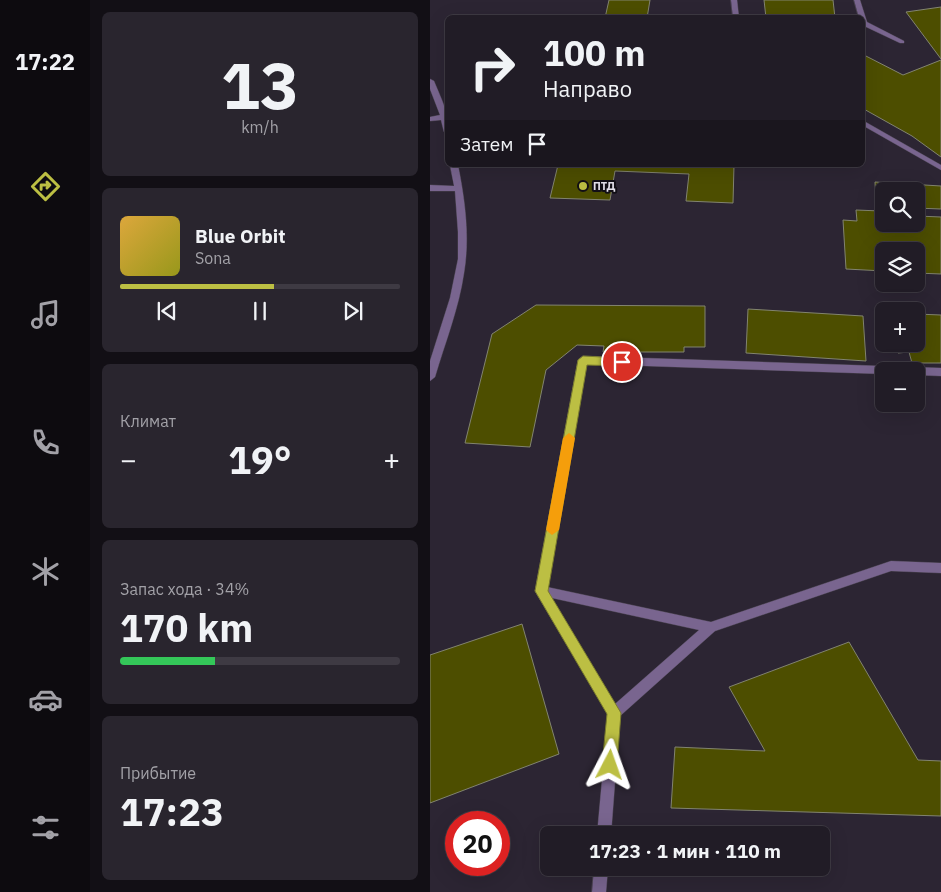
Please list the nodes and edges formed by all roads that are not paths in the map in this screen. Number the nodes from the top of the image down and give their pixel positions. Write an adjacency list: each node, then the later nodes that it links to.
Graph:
1 (734, 0): 3 (lane)
2 (857, 0): 4 (lane)
3 (736, 15)
4 (861, 15)
5 (865, 24): 6 (lane)
6 (902, 42)
7 (430, 80): 8 (lane)
8 (445, 109): 9 (lane)
9 (445, 117): 10 (lane)
10 (430, 120)
11 (865, 124): 13 (lane)
12 (454, 167): 15 (lane)
13 (941, 168)
14 (430, 188): 15 (lane)
15 (458, 189): 19 (lane)
16 (875, 370): 21 (lane)
17 (925, 371): 18 (lane)
18 (941, 372)
19 (430, 377)
20 (941, 568): 22 (lane)
21 (542, 591): 22 (lane); 23 (lane)
22 (711, 627): 23 (lane)
23 (614, 713): 24 (lane)
24 (605, 826)
25 (600, 876): 26 (lane)
26 (599, 892)

